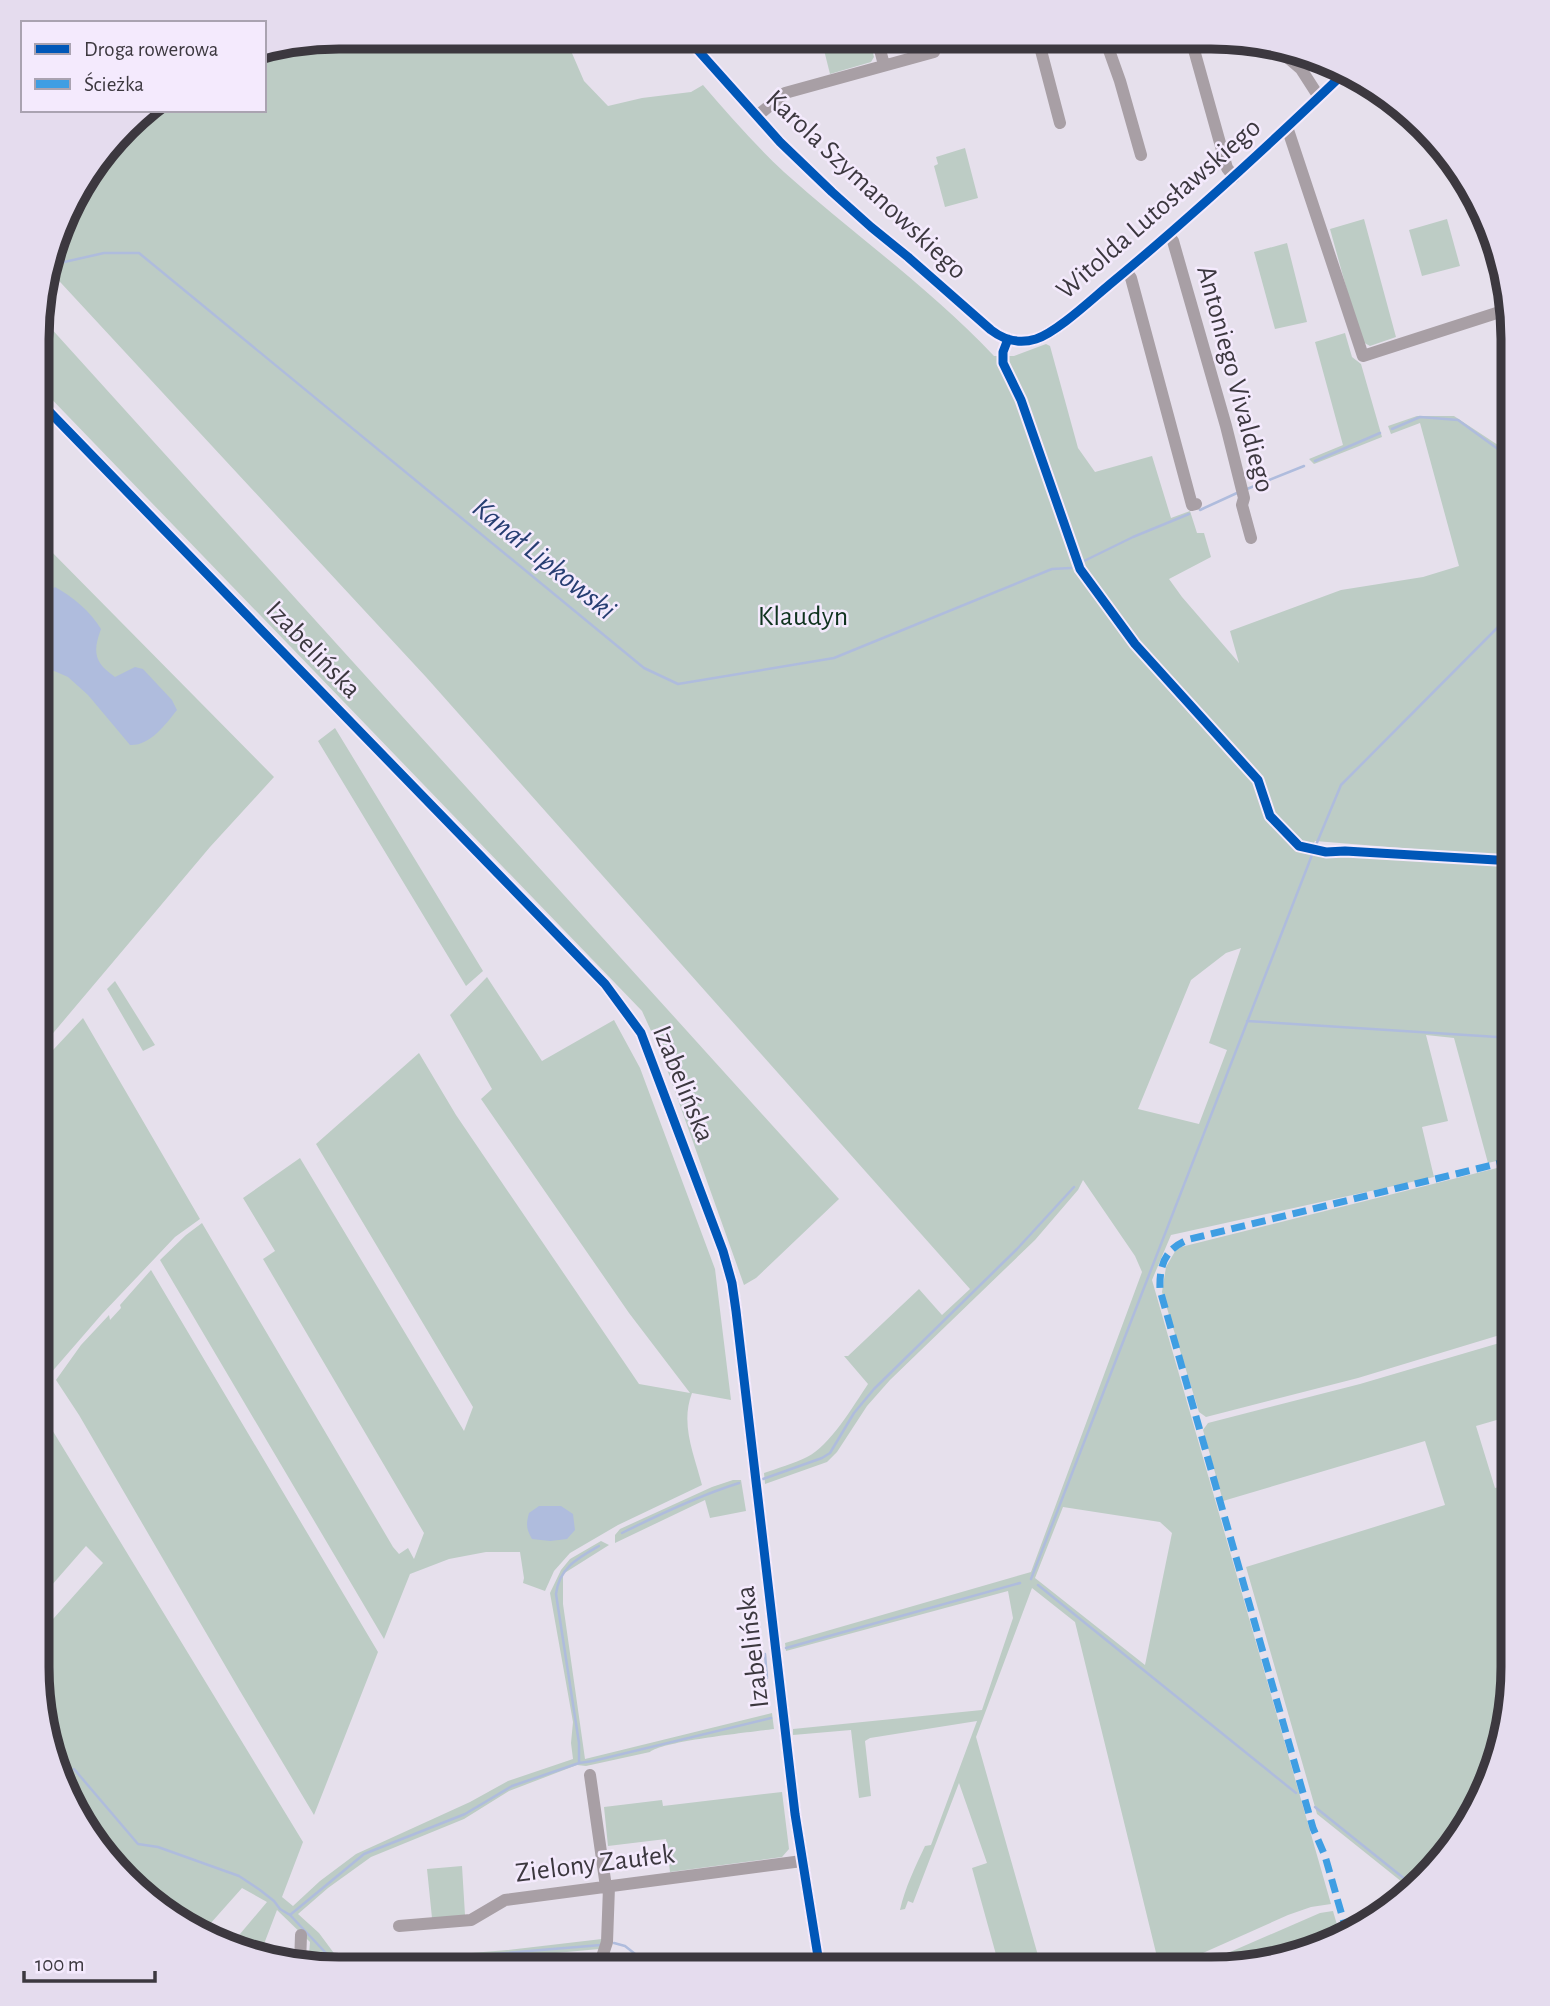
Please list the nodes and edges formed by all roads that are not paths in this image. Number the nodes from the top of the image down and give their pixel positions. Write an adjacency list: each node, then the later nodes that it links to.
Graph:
1 (700, 49): 11 (street, Karola Szymanowskiego)
2 (880, 49): 8 (street)
3 (1041, 49): 12 (street)
4 (1109, 49): 14 (street)
5 (1194, 49): 15 (street)
6 (934, 52): 8 (street)
7 (1291, 60): 10 (street)
8 (884, 65): 11 (street)
9 (1338, 79): 10 (street, Witolda Lutosławskiego)
10 (1319, 97): 13 (street, Witolda Lutosławskiego)
11 (757, 116): 19 (street, Karola Szymanowskiego)
12 (1060, 122)
13 (1287, 127): 15 (street, Witolda Lutosławskiego); 18 (street)
14 (1142, 155)
15 (1234, 177): 16 (street, Witolda Lutosławskiego)
16 (1168, 235): 17 (street, Witolda Lutosławskiego); 22 (street, Antoniego Vivaldiego)
17 (1126, 271): 19 (street, Witolda Lutosławskiego); 21 (street)
18 (1500, 312)
19 (991, 330)
20 (49, 411): 24 (street, Izabelińska)
21 (1196, 504)
22 (1251, 538)
23 (590, 1774): 25 (street)
24 (802, 1861): 25 (street, Zielony Zaułek); 30 (street, Izabelińska)
25 (607, 1887): 26 (street, Zielony Zaułek); 29 (street)
26 (398, 1926)
27 (301, 1935): 28 (street)
28 (300, 1955)
29 (602, 1957)
30 (818, 1957)

